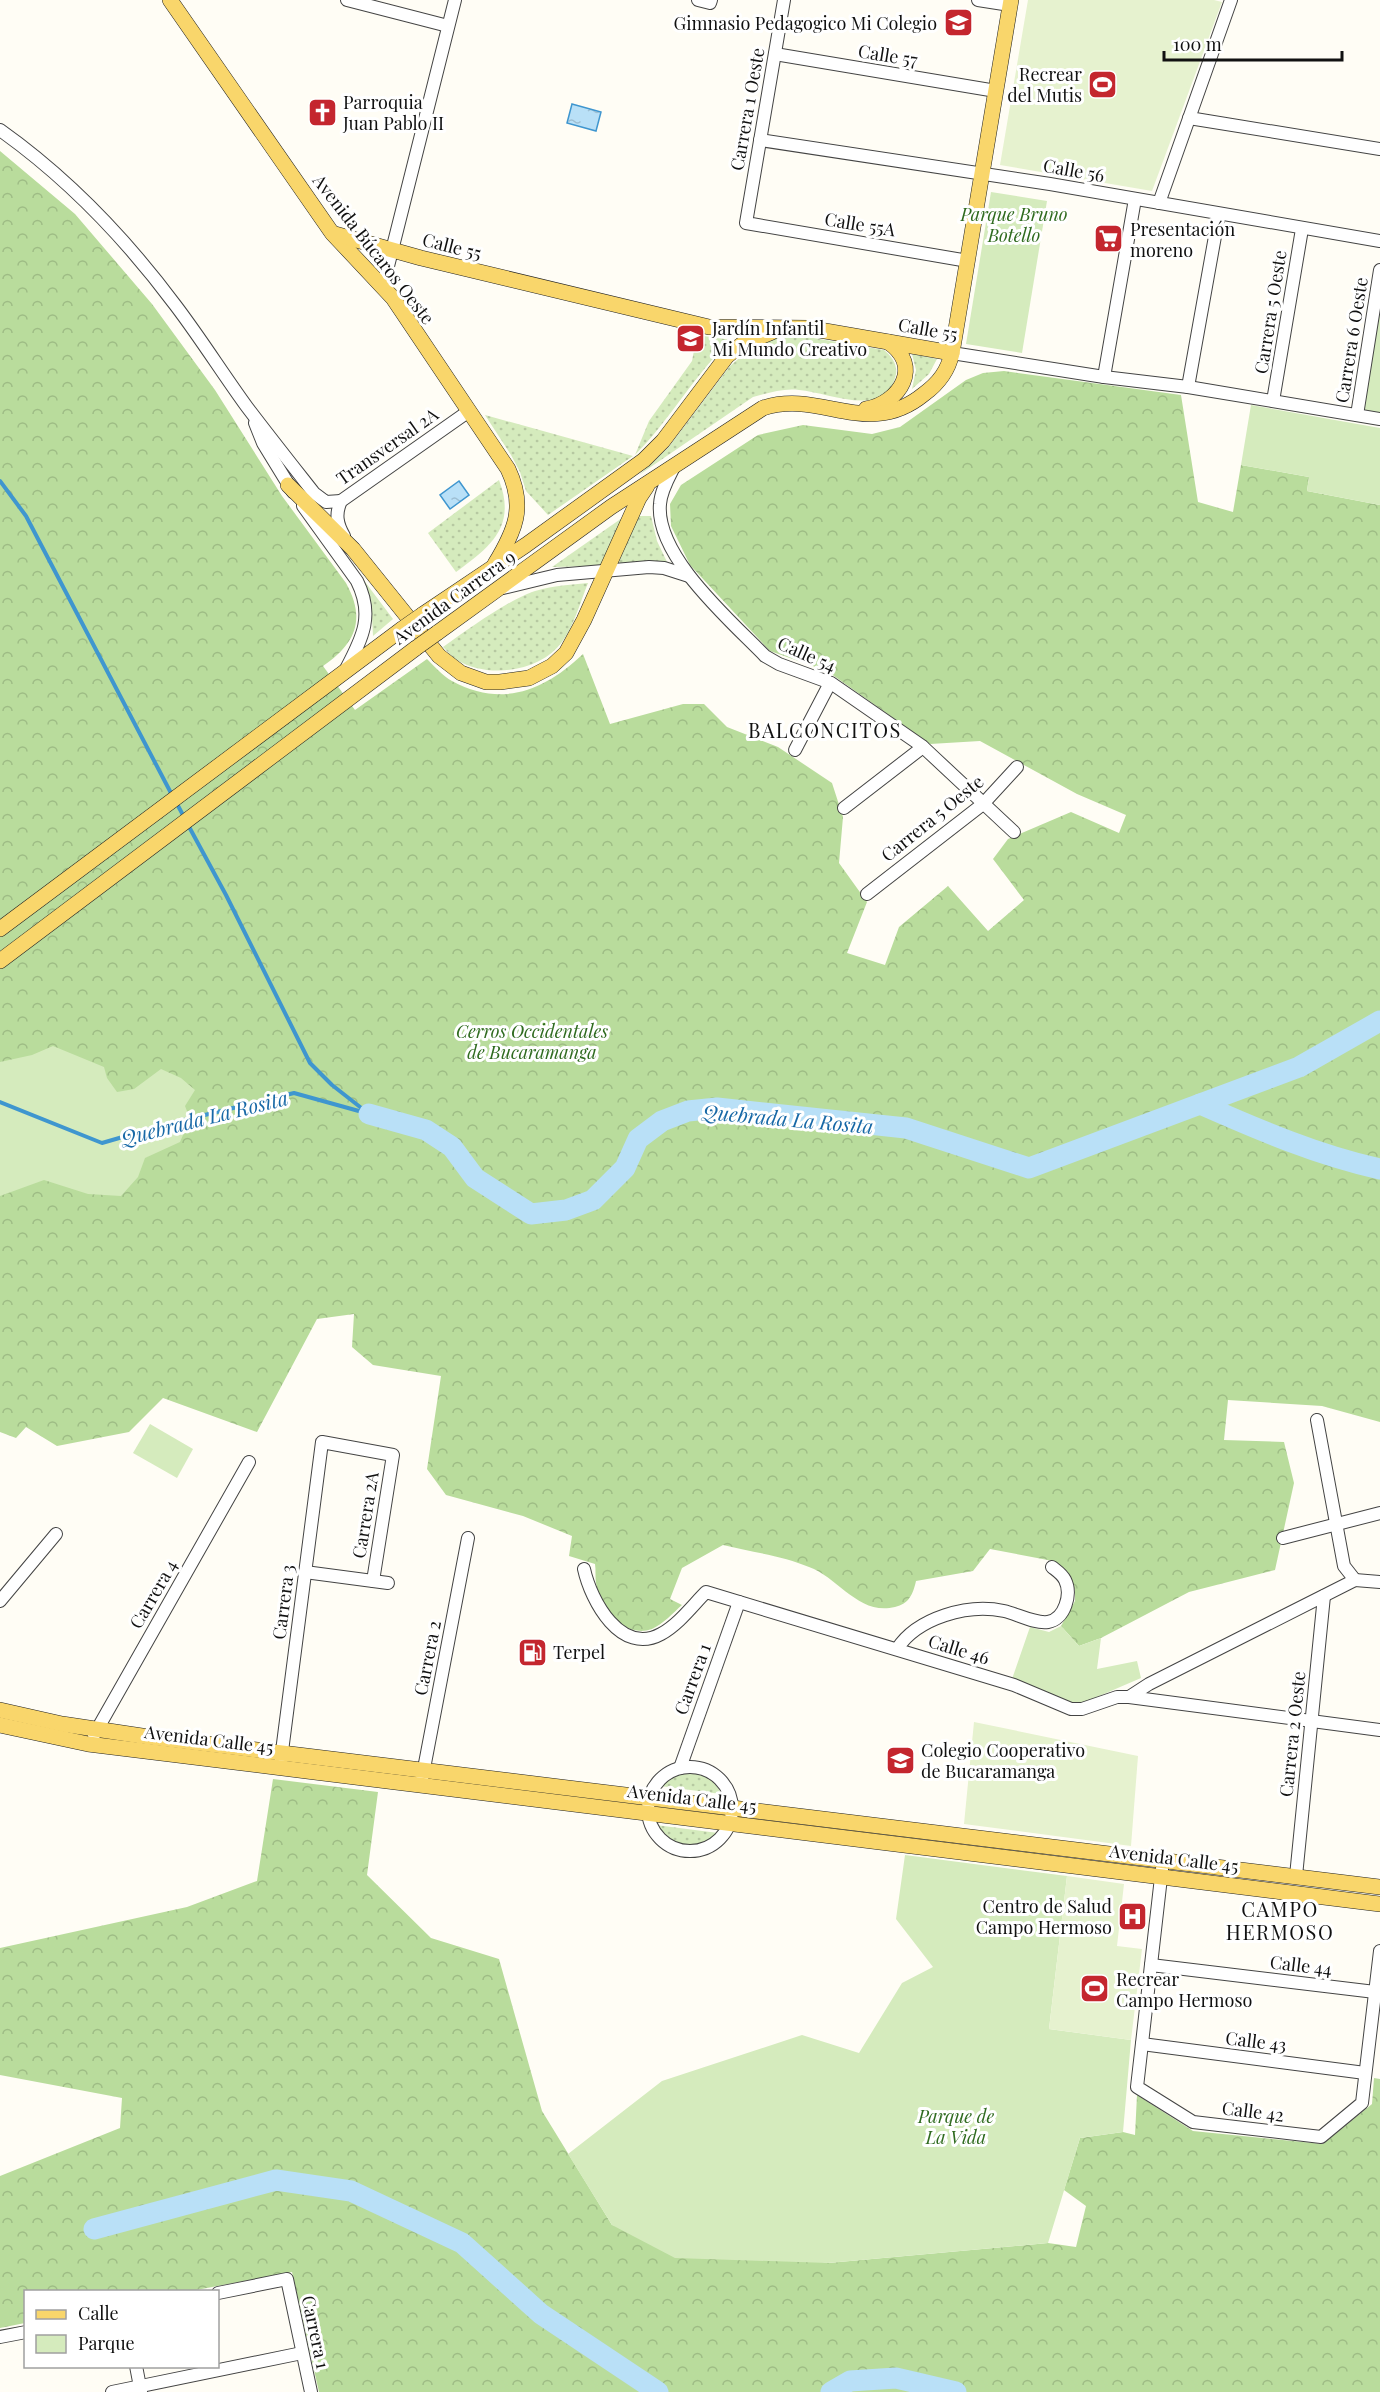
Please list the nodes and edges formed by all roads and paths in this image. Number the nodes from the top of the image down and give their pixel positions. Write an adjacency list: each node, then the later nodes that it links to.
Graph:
1 (170, 0): 23 (main road, Avenida Búcaros Oeste)
2 (347, 0): 10 (street)
3 (455, 0): 10 (street)
4 (698, 0): 8 (street)
5 (784, 0): 11 (street, Carrera 1 Oeste)
6 (978, 0): 9 (street)
7 (1231, 0): 13 (street)
8 (711, 2)
9 (1010, 3): 12 (main road, Avenida Carrera 9)
10 (448, 26): 25 (street)
11 (775, 54): 12 (street, Calle 57); 15 (street, Carrera 1 Oeste)
12 (996, 91): 17 (main road, Avenida Carrera 9)
13 (1189, 118): 16 (street); 19 (street)
14 (0, 130): 35 (street)
15 (760, 140): 17 (street, Calle 56); 21 (street, Carrera 1 Oeste)
16 (1380, 149)
17 (983, 175): 18 (street, Calle 56); 26 (main road, Avenida Carrera 9)
18 (1135, 199): 19 (street, Calle 56); 32 (street)
19 (1159, 203): 20 (street, Calle 56)
20 (1219, 214): 22 (street, Calle 56); 33 (street)
21 (746, 223): 26 (street, Calle 55A)
22 (1302, 229): 24 (street, Calle 56); 34 (street, Carrera 5 Oeste)
23 (333, 233): 25 (main road, Calle 55); 28 (main road, Avenida Búcaros Oeste)
24 (1380, 241)
25 (392, 251): 28 (street); 29 (main road, Calle 55)
26 (968, 261): 31 (main road, Avenida Carrera 9)
27 (1380, 270): 38 (street, Carrera 6 Oeste)
28 (383, 286): 36 (main road, Avenida Búcaros Oeste)
29 (786, 327): 30 (main road, Calle 55); 45 (main road, Avenida Carrera 9)
30 (888, 342): 31 (main road, Calle 55); 37 (main road)
31 (952, 353): 32 (street, Calle 55); 37 (main road, Avenida Carrera 9)
32 (1104, 377): 33 (street, Calle 55)
33 (1188, 387): 34 (street, Calle 55)
34 (1273, 401): 38 (street, Calle 55)
35 (248, 407): 42 (street); 43 (street)
36 (469, 411): 43 (street, Transversal 2A); 45 (main road, Avenida Búcaros Oeste)
37 (848, 413): 40 (main road, Avenida Carrera 9)
38 (1357, 416): 39 (street, Calle 55)
39 (1380, 419)
40 (676, 464): 41 (main road, Avenida Carrera 9); 47 (street)
41 (651, 482): 46 (main road); 48 (main road, Avenida Carrera 9)
42 (288, 485): 44 (main road); 49 (street)
43 (340, 501): 44 (street, Transversal 2A)
44 (353, 549): 46 (main road)
45 (495, 564): 49 (main road, Avenida Carrera 9, bridge)
46 (605, 572): 47 (street, Calle 54); 48 (street, Calle 54)
47 (690, 577): 50 (street, Calle 54)
48 (498, 589): 59 (main road, Avenida Carrera 9, bridge)
49 (340, 675): 58 (main road, Avenida Carrera 9)
50 (830, 683): 51 (street, Calle 54); 52 (street)
51 (923, 747): 54 (street, Calle 54); 55 (street)
52 (795, 750)
53 (1017, 767): 54 (street, Carrera 5 Oeste)
54 (983, 804): 56 (street, Calle 54); 57 (street, Carrera 5 Oeste)
55 (844, 808)
56 (1014, 832)
57 (867, 894)
58 (0, 929)
59 (0, 961)
60 (1317, 1420): 64 (street)
61 (322, 1442): 70 (street, Carrera 3); 72 (street, Carrera 2A)
62 (249, 1462): 83 (street, Carrera 4)
63 (1380, 1513): 64 (street)
64 (1337, 1525): 67 (street); 71 (street)
65 (56, 1534): 76 (street)
66 (468, 1538): 88 (street, Carrera 2)
67 (1283, 1538)
68 (1052, 1568): 78 (street)
69 (584, 1569): 77 (street, Calle 46)
70 (305, 1572): 72 (street); 86 (street, Carrera 3)
71 (1355, 1580): 73 (street); 75 (street)
72 (373, 1581): 74 (street)
73 (1380, 1582)
74 (388, 1583)
75 (1324, 1596): 79 (street); 81 (street, Carrera 2 Oeste)
76 (0, 1601)
77 (739, 1602): 78 (street, Calle 46); 87 (street, Carrera 1)
78 (897, 1649): 79 (street, Calle 46)
79 (1129, 1697): 81 (street, Calle 46)
80 (0, 1710): 83 (main road, Avenida Calle 45)
81 (1311, 1721): 84 (street, Calle 46); 95 (street, Carrera 2 Oeste)
82 (0, 1725): 85 (main road, Avenida Calle 45)
83 (97, 1730): 85 (street, Carrera 4); 86 (main road, Avenida Calle 45)
84 (1380, 1730)
85 (88, 1744): 86 (main road, Avenida Calle 45)
86 (280, 1760): 88 (main road, Avenida Calle 45)
87 (680, 1768): 89 (street); 90 (street)
88 (422, 1777): 89 (main road, Avenida Calle 45); 91 (main road, Avenida Calle 45)
89 (650, 1797): 90 (main road, Avenida Calle 45); 91 (street)
90 (732, 1807): 92 (street); 93 (main road, Avenida Calle 45)
91 (647, 1812): 92 (main road, Avenida Calle 45); 92 (street)
92 (730, 1823): 94 (main road, Avenida Calle 45)
93 (1163, 1860): 94 (street); 95 (main road, Avenida Calle 45)
94 (1161, 1876): 97 (main road, Avenida Calle 45); 99 (street)
95 (1296, 1876): 96 (main road, Avenida Calle 45)
96 (1380, 1887)
97 (1380, 1904)
98 (1380, 1951): 100 (street)
99 (1151, 1965): 100 (street, Calle 44); 101 (street)
100 (1375, 1992): 102 (street)
101 (1142, 2044): 102 (street, Calle 43); 102 (street, Calle 42)
102 (1365, 2073)
103 (219, 2293): 106 (street, Carrera 1)
104 (24, 2332): 105 (street)
105 (0, 2337)
106 (302, 2353): 108 (street); 110 (street, Carrera 1)
107 (136, 2368): 108 (street)
108 (140, 2389): 109 (street)
109 (112, 2392)
110 (311, 2392)

